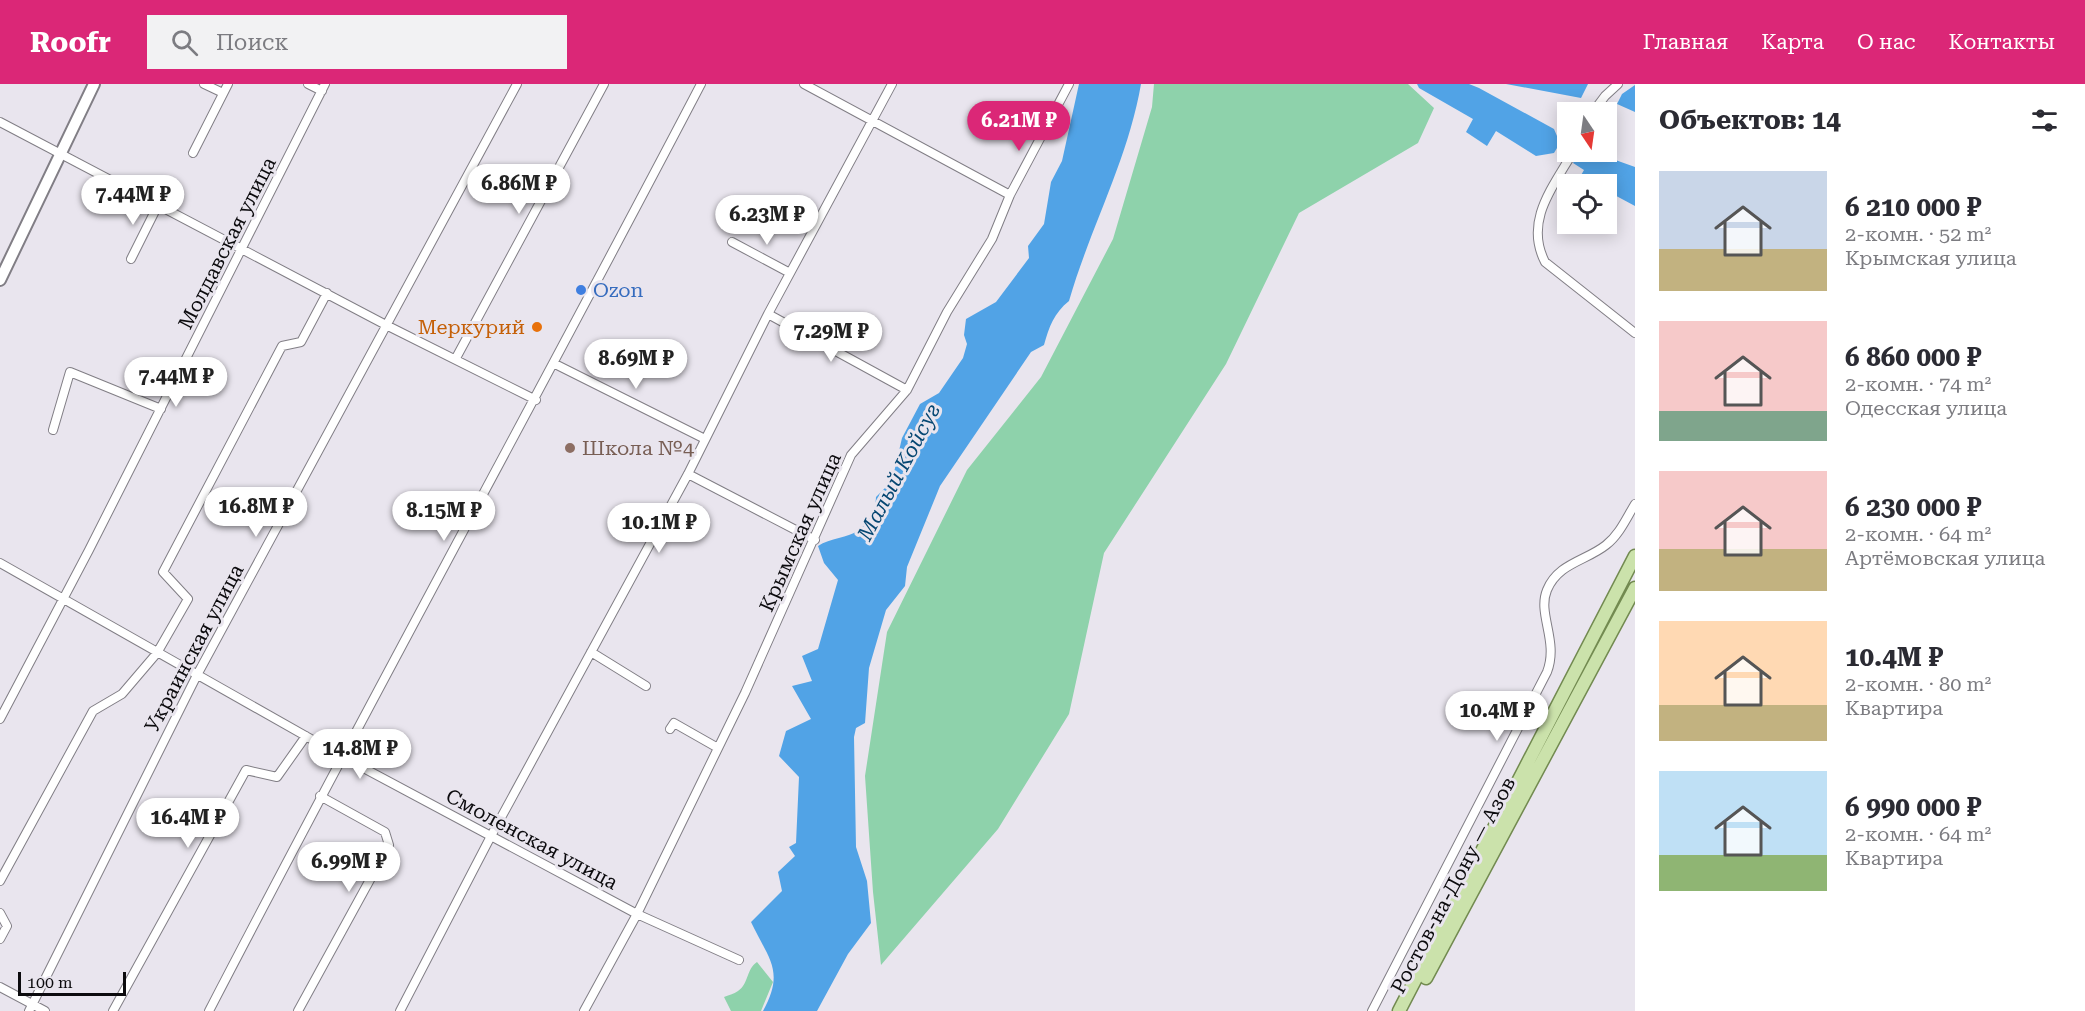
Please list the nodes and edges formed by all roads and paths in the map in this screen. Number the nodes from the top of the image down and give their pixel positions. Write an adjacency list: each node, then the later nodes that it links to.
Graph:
1 (94, 84): 18 (main road)
2 (204, 84): 13 (street)
3 (228, 84): 13 (street)
4 (308, 84): 12 (street, Молдавская улица)
5 (517, 84): 29 (street, Украинская улица)
6 (604, 84): 31 (street)
7 (701, 84): 32 (street)
8 (804, 84): 15 (street)
9 (892, 84): 15 (street)
10 (1069, 84): 20 (street, Крымская улица)
11 (1618, 84): 14 (street)
12 (323, 88): 23 (street, Молдавская улица)
13 (223, 93): 17 (street)
14 (1600, 102)
15 (873, 120): 20 (street); 25 (street)
16 (0, 122): 18 (street)
17 (193, 153)
18 (61, 154): 21 (street); 26 (main road)
19 (1567, 162): 30 (street)
20 (1010, 195): 33 (street, Крымская улица)
21 (158, 205): 23 (street); 24 (street)
22 (732, 242): 25 (street)
23 (243, 249): 27 (street); 35 (street, Молдавская улица)
24 (132, 259)
25 (790, 273): 28 (street)
26 (0, 280)
27 (327, 293): 29 (street); 46 (street)
28 (768, 314): 33 (street); 37 (street)
29 (386, 325): 31 (street); 47 (street, Украинская улица)
30 (1635, 333)
31 (456, 358): 34 (street)
32 (555, 364): 34 (street); 37 (street)
33 (907, 390): 40 (street, Крымская улица)
34 (536, 400): 53 (street)
35 (161, 409): 36 (street); 44 (street, Молдавская улица)
36 (53, 430)
37 (705, 439): 38 (street)
38 (688, 474): 40 (street); 45 (street)
39 (1635, 504): 69 (street)
40 (815, 540): 52 (street, Крымская улица)
41 (1635, 556): 70 (main road, Ростов-на-Дону — Азов)
42 (0, 563): 44 (street, Смоленская улица)
43 (1635, 588): 71 (main road, Ростов-на-Дону — Азов)
44 (63, 600): 46 (street, Смоленская улица); 49 (street, Молдавская улица)
45 (591, 652): 48 (street); 55 (street)
46 (157, 653): 47 (street, Смоленская улица); 56 (street)
47 (196, 675): 51 (street, Смоленская улица); 62 (street, Украинская улица)
48 (646, 686)
49 (0, 718)
50 (670, 729): 52 (street)
51 (306, 736): 53 (street, Смоленская улица); 64 (street)
52 (718, 748): 58 (street, Крымская улица)
53 (341, 756): 54 (street); 55 (street, Смоленская улица)
54 (320, 796): 65 (street); 66 (street)
55 (491, 836): 58 (street, Смоленская улица); 67 (street)
56 (0, 881)
57 (0, 913): 59 (street)
58 (637, 914): 60 (street, Смоленская улица); 68 (street, Крымская улица)
59 (0, 939)
60 (739, 960)
61 (0, 987): 62 (street)
62 (30, 1008): 63 (street)
63 (45, 1011)
64 (112, 1011)
65 (209, 1011)
66 (298, 1011)
67 (400, 1011)
68 (584, 1011)
69 (1372, 1011)
70 (1400, 1011)
71 (1408, 1011)

